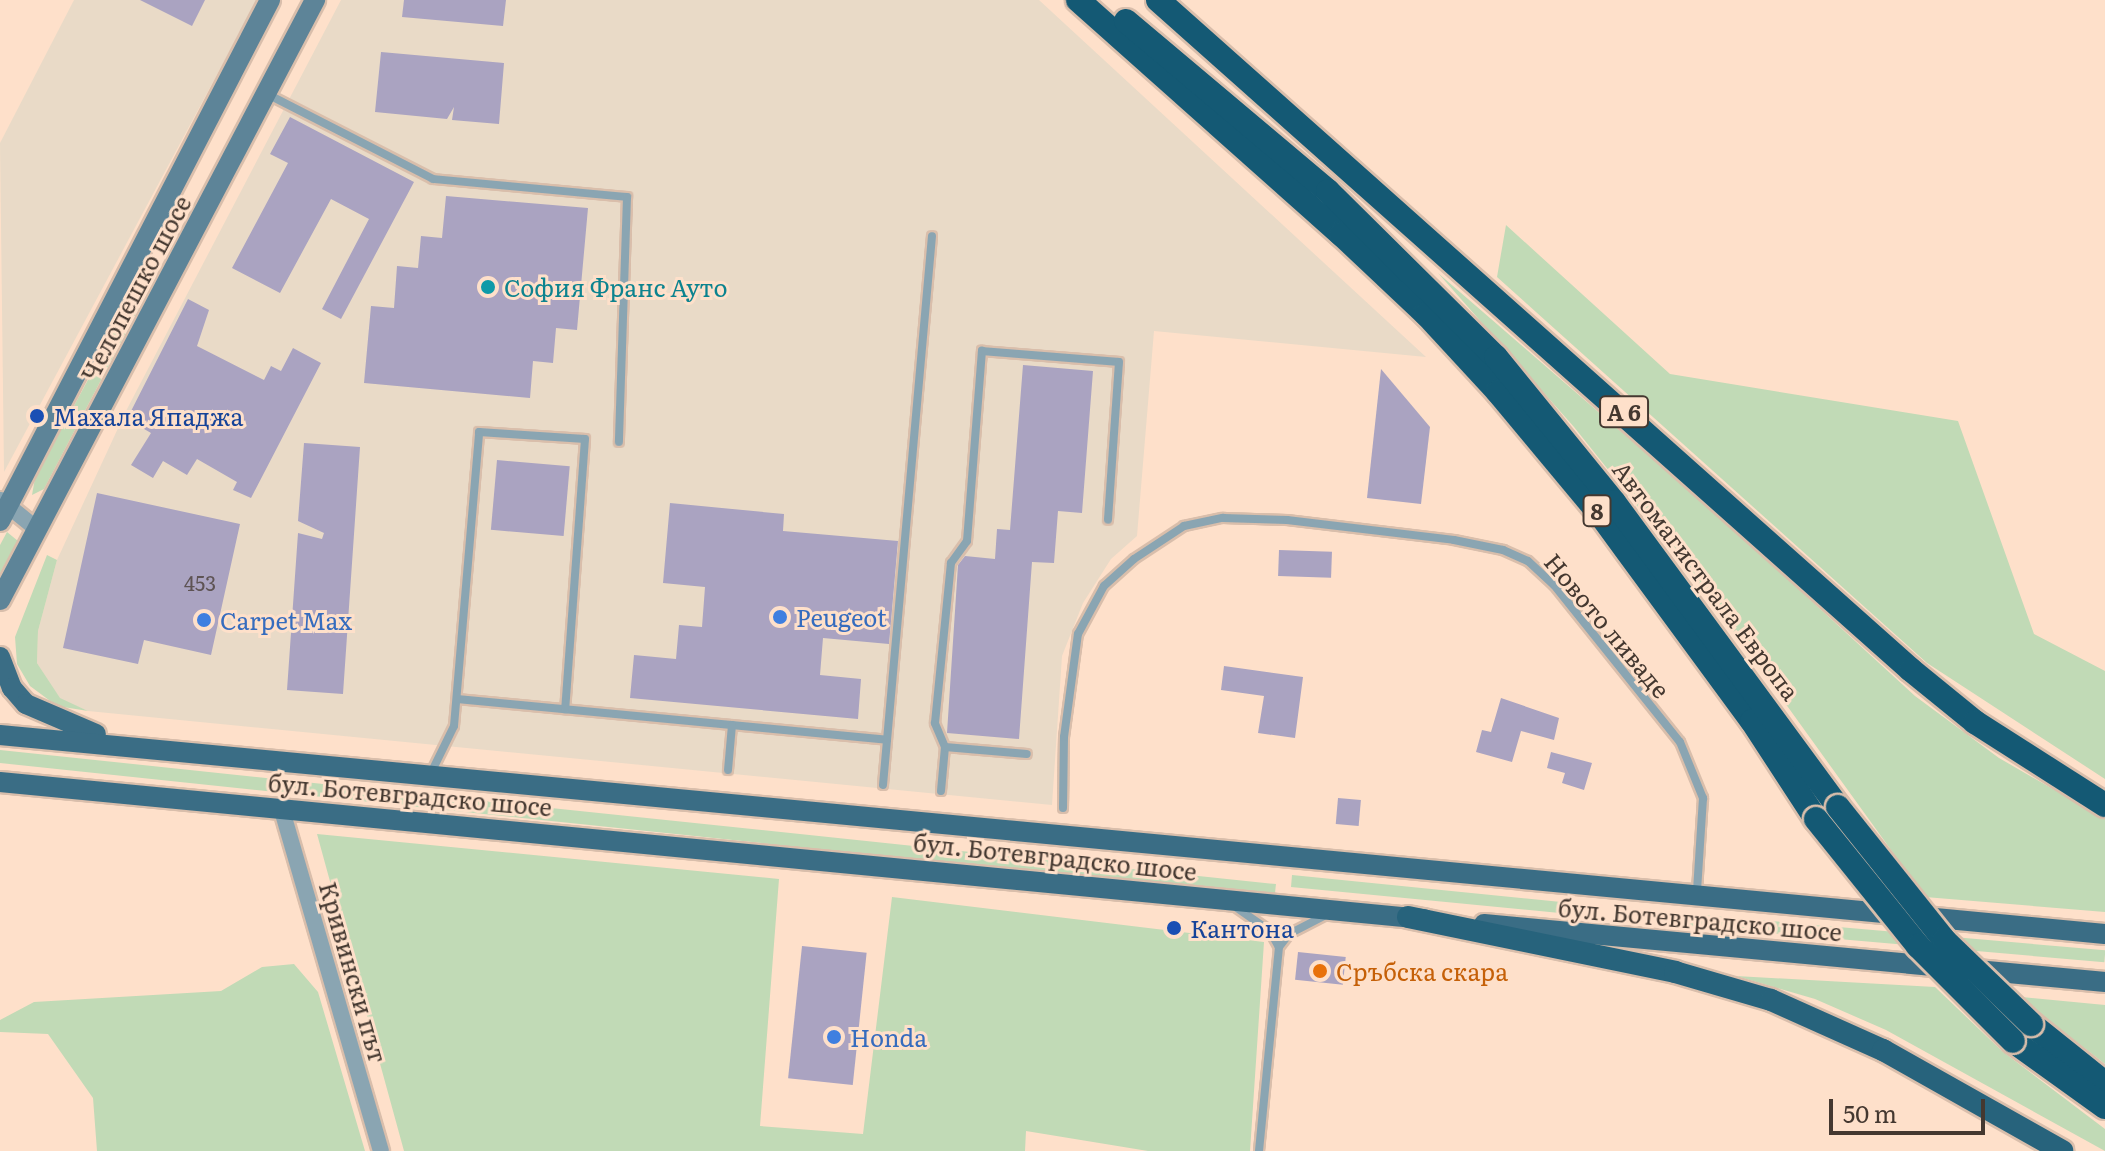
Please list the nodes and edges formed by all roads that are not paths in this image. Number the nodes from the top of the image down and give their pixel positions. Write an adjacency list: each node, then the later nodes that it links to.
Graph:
1 (270, 0): 9 (main road, Челопешко шосе)
2 (315, 0): 6 (main road, Челопешко шосе)
3 (1078, 0): 38 (highway, 8, bridge)
4 (1101, 0): 37 (highway, Автомагистрала Европа / A 6, bridge)
5 (1158, 0): 27 (highway, Автомагистрала Европа / A 6)
6 (266, 94): 8 (lane); 11 (main road, Челопешко шосе)
7 (932, 236): 18 (lane)
8 (619, 442)
9 (3, 509): 11 (street)
10 (1108, 520): 20 (lane)
11 (38, 530): 12 (main road, Челопешко шосе)
12 (0, 600)
13 (0, 657): 19 (main road)
14 (457, 699): 15 (lane); 15 (lane); 23 (lane)
15 (565, 709): 16 (lane)
16 (732, 725): 18 (lane); 22 (lane)
17 (0, 735): 19 (main road, бул. Ботевградско шосе)
18 (887, 740): 25 (lane)
19 (142, 747): 23 (main road, бул. Ботевградско шосе)
20 (945, 747): 21 (lane); 26 (lane)
21 (1027, 754)
22 (728, 770)
23 (431, 774): 30 (main road, бул. Ботевградско шосе)
24 (0, 782): 28 (main road, бул. Ботевградско шосе)
25 (883, 785)
26 (941, 791)
27 (2105, 805)
28 (281, 807): 31 (main road, бул. Ботевградско шосе); 39 (street, Кривински път)
29 (1063, 808): 30 (lane, Новото ливаде)
30 (1697, 892): 34 (main road, бул. Ботевградско шосе)
31 (1214, 898): 32 (main road, бул. Ботевградско шосе); 35 (lane)
32 (1341, 910): 33 (main road, бул. Ботевградско шосе); 35 (lane)
33 (1408, 917): 36 (main road, бул. Ботевградско шосе); 41 (highway)
34 (2105, 934)
35 (1279, 947): 40 (lane)
36 (2105, 982)
37 (2105, 1083)
38 (2105, 1107)
39 (381, 1151)
40 (1259, 1151)
41 (2062, 1151)

